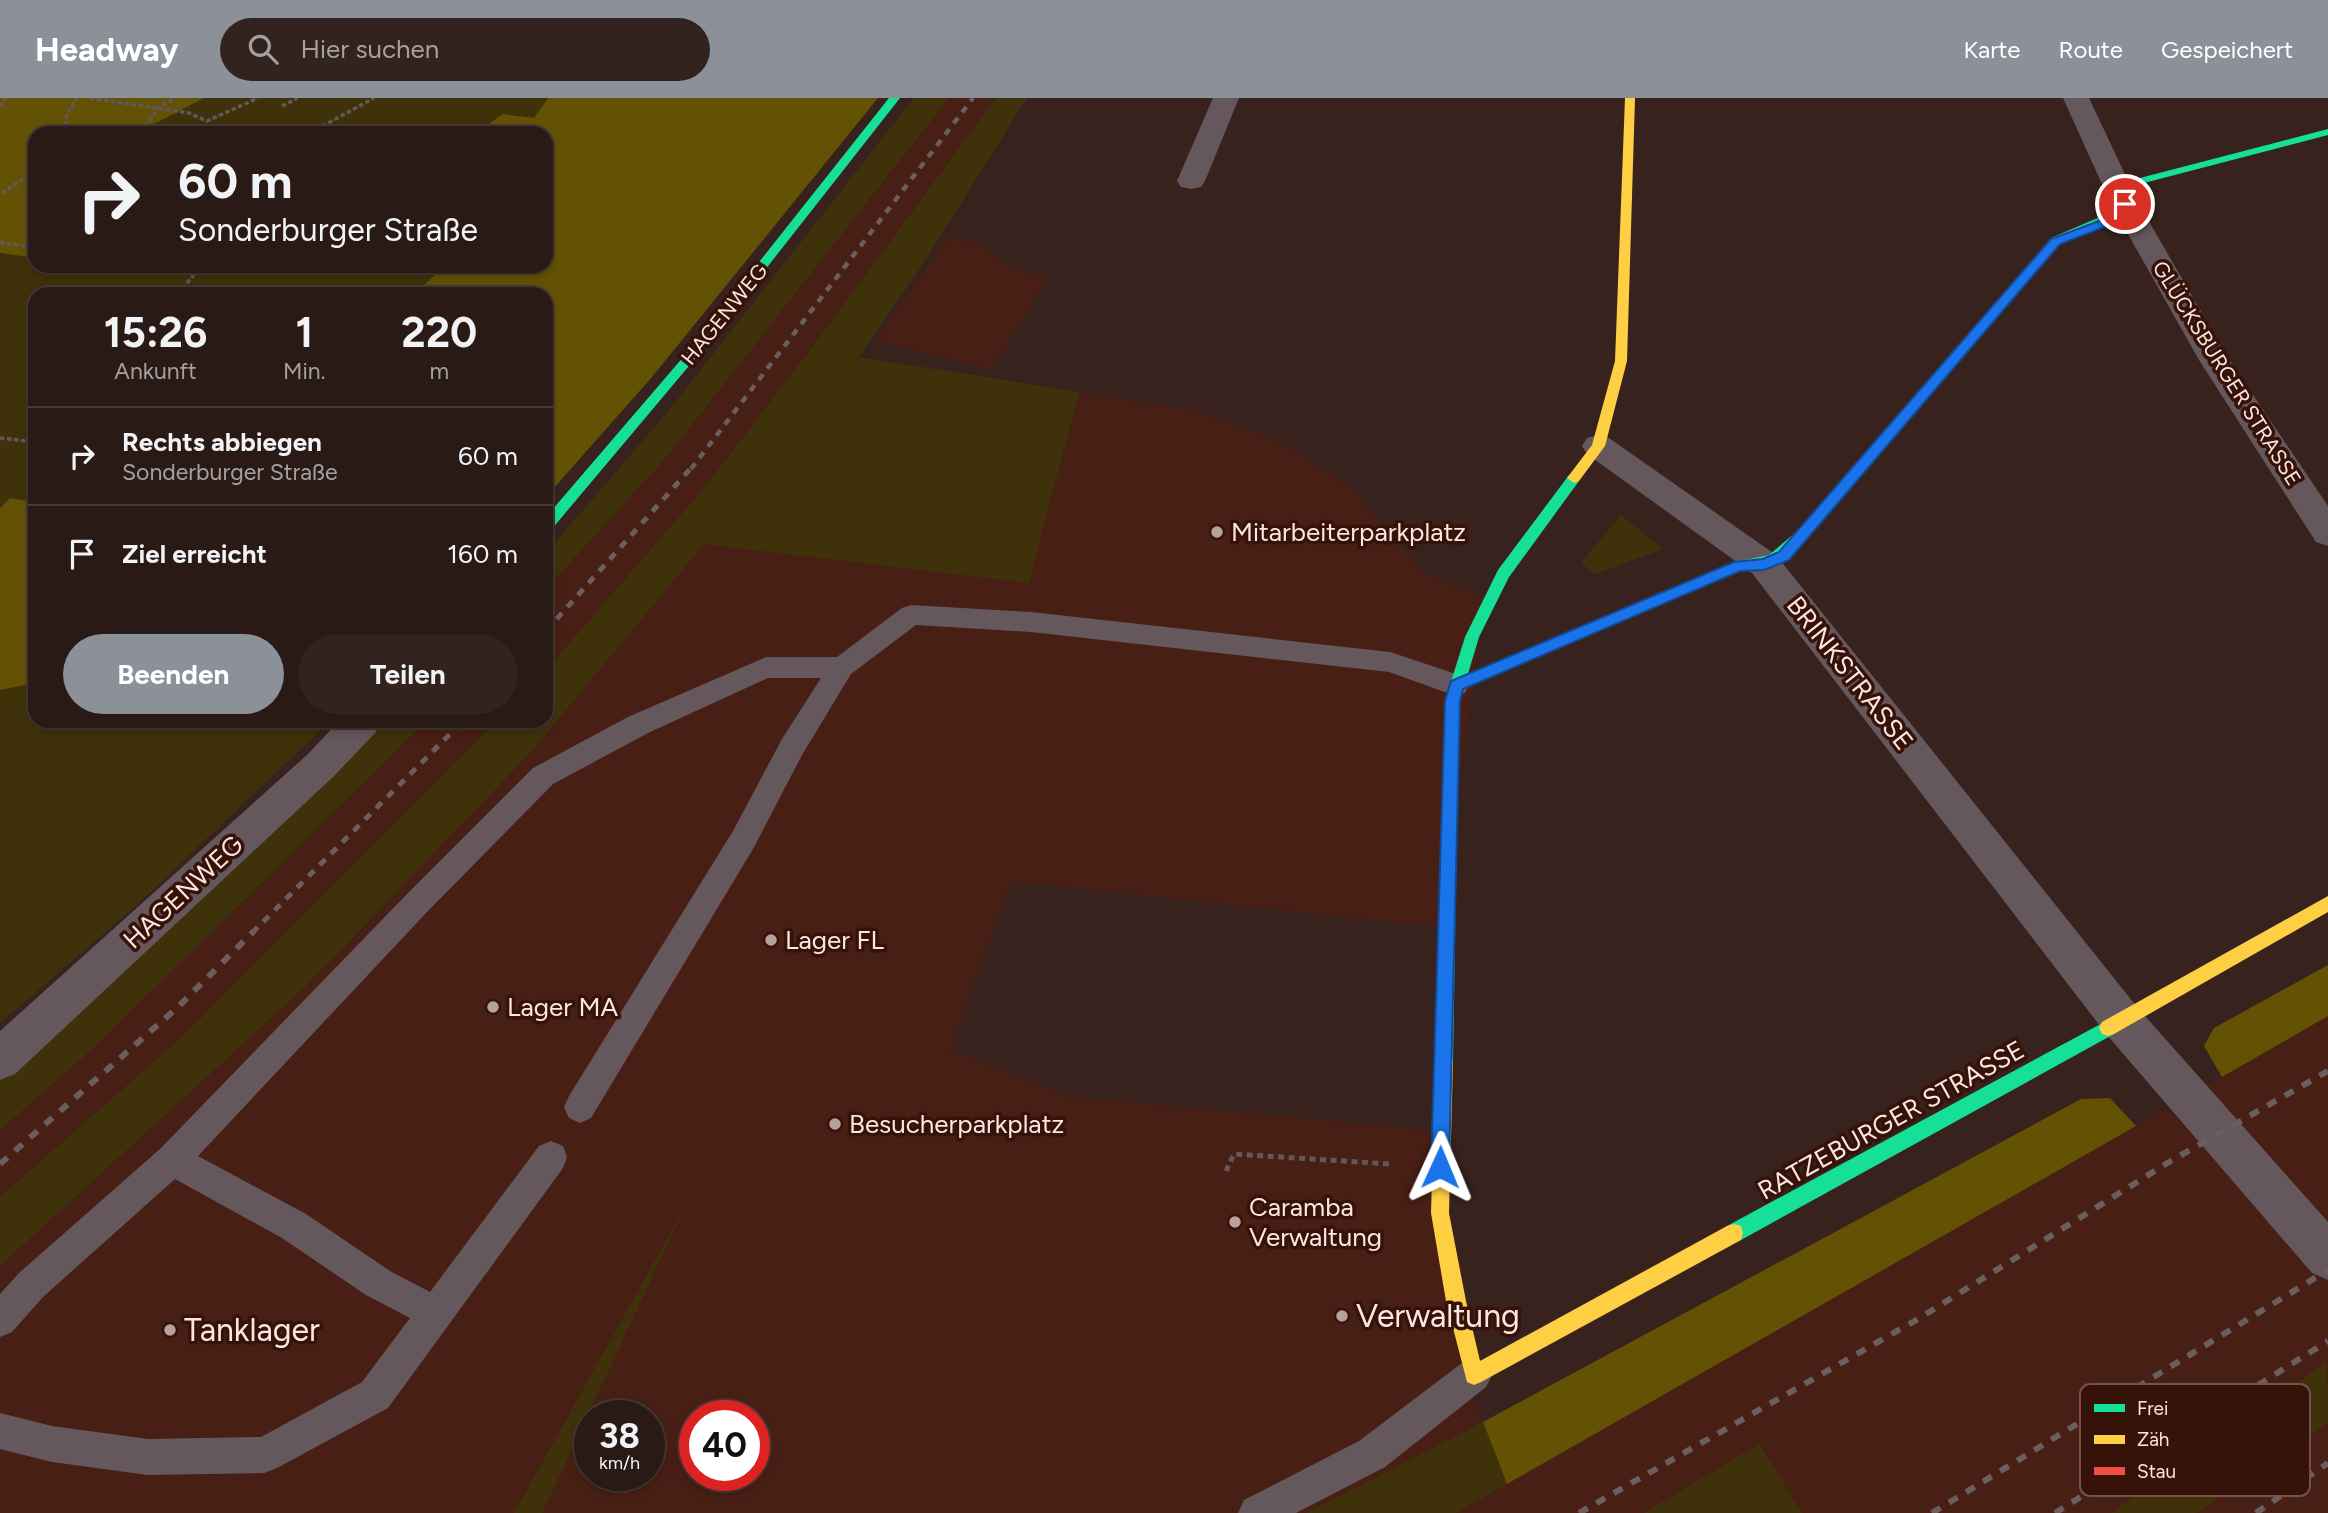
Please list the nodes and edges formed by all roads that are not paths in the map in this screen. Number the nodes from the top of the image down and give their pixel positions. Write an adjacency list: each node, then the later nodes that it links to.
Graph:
1 (895, 98): 9 (street, HAGENWEG)
2 (1226, 98): 6 (street)
3 (1630, 98): 8 (street)
4 (2076, 98): 7 (street, GLÜCKSBURGER STRASSE)
5 (2328, 132): 7 (street)
6 (1191, 181)
7 (2125, 204): 10 (street, GLÜCKSBURGER STRASSE); 11 (street)
8 (1598, 446): 11 (street, BRINKSTRASSE); 13 (street)
9 (553, 518)
10 (2328, 533)
11 (1764, 564): 13 (street); 16 (street, BRINKSTRASSE)
12 (842, 667): 13 (lane); 18 (lane); 20 (lane)
13 (1456, 685): 24 (street)
14 (356, 728): 17 (street, HAGENWEG)
15 (2328, 903): 16 (street, RATZEBURGER STRASSE)
16 (2122, 1021): 21 (street, BRINKSTRASSE); 24 (street, RATZEBURGER STRASSE)
17 (0, 1059)
18 (580, 1107)
19 (551, 1157): 22 (lane)
20 (172, 1160): 22 (lane); 23 (lane)
21 (2328, 1257)
22 (435, 1313): 25 (lane)
23 (0, 1320)
24 (1474, 1375): 26 (lane)
25 (0, 1431)
26 (1257, 1513)

